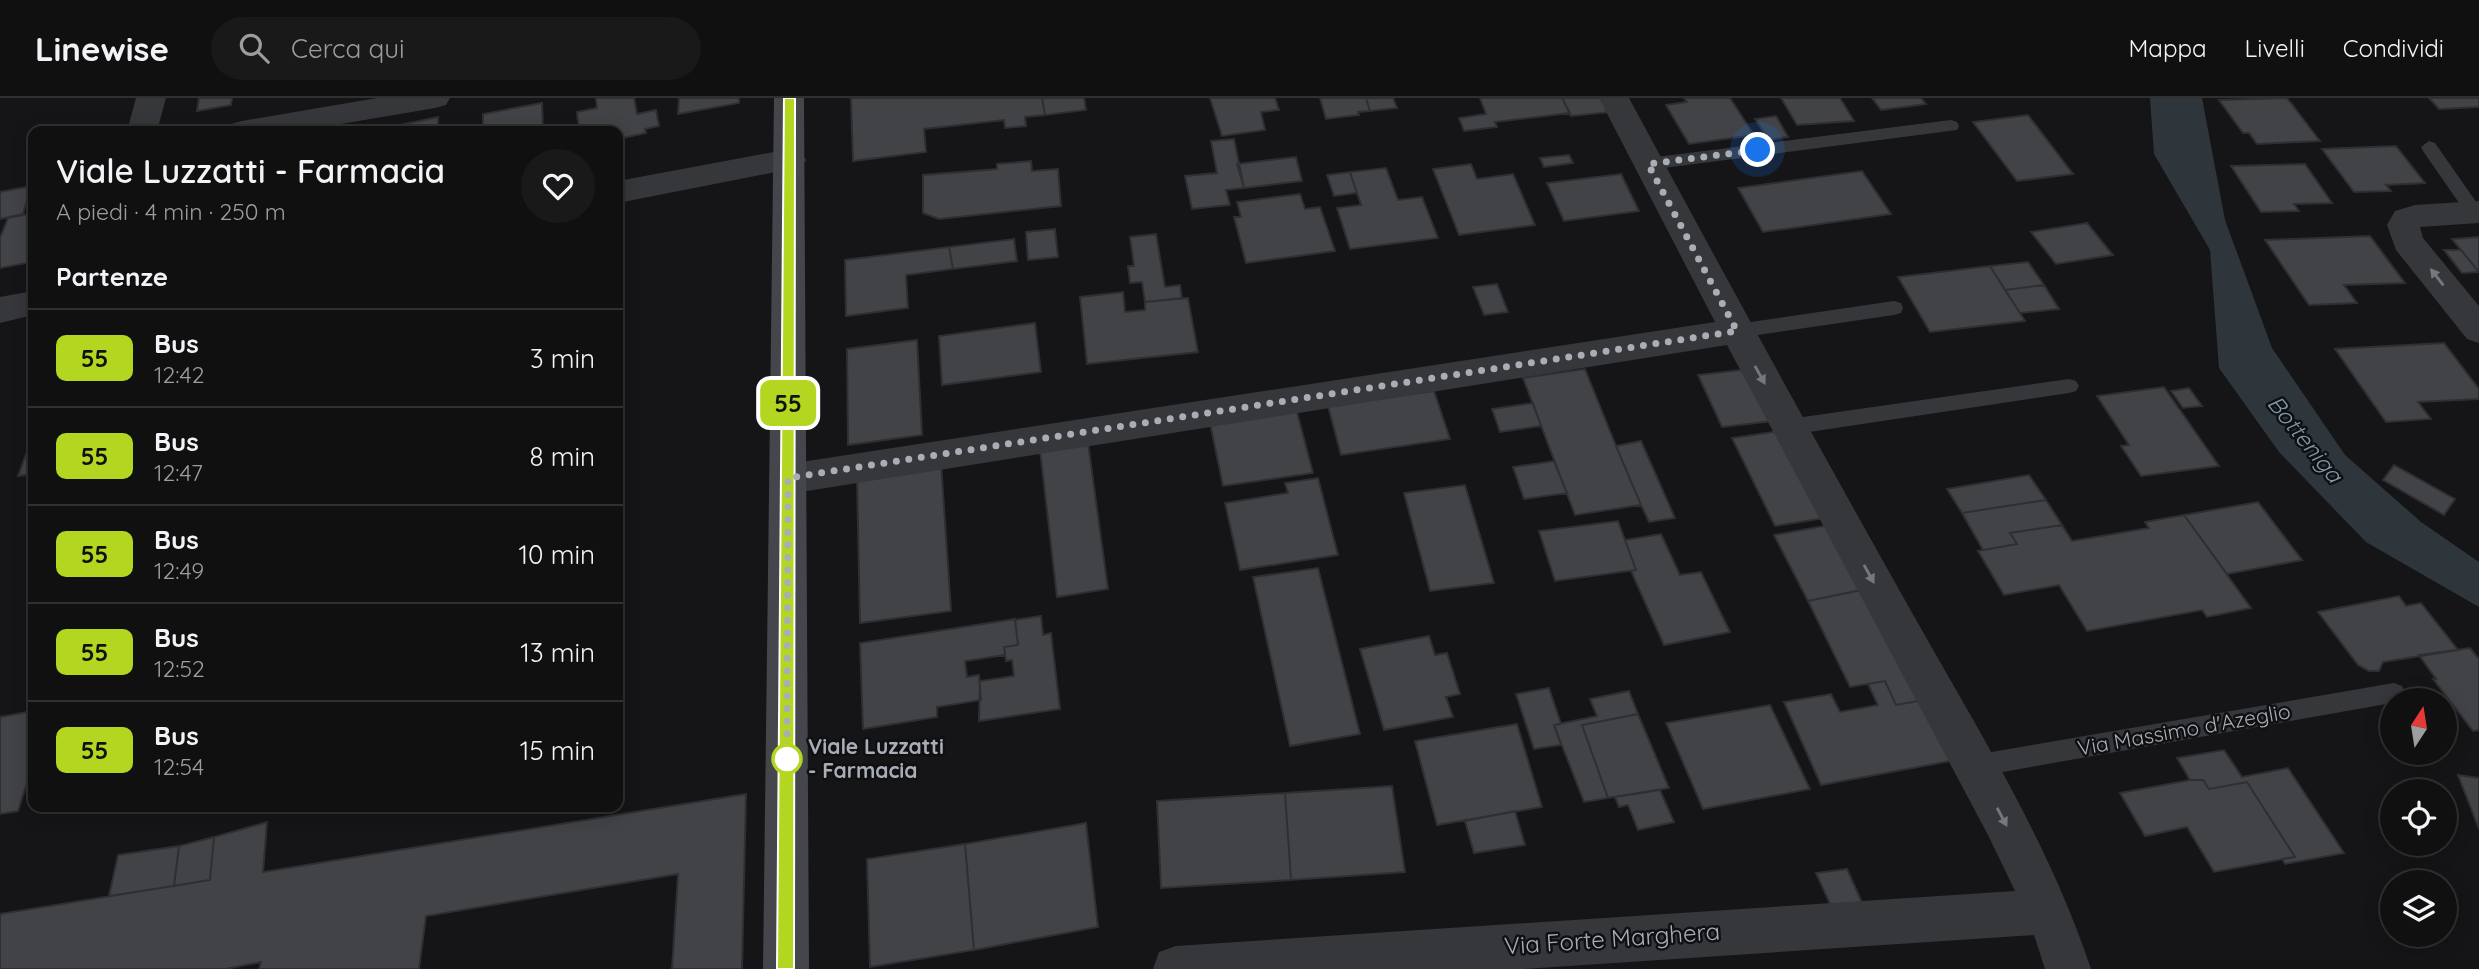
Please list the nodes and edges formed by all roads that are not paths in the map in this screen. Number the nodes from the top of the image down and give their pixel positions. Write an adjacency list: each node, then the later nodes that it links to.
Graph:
1 (151, 98): 6 (street)
2 (435, 98): 7 (street)
3 (789, 98): 9 (street)
4 (1614, 98): 10 (street)
5 (1951, 125): 10 (lane)
6 (143, 126)
7 (271, 126)
8 (2429, 146): 12 (lane)
9 (790, 160): 11 (street); 20 (street)
10 (1648, 164): 17 (street)
11 (623, 191)
12 (2477, 212): 16 (street, one-way to 12)
13 (28, 304): 15 (street)
14 (1894, 308): 17 (lane)
15 (0, 310)
16 (2479, 330)
17 (1737, 331): 19 (street, one-way to 19); 20 (street)
18 (2068, 386): 19 (lane)
19 (1789, 427): 22 (street, one-way to 22)
20 (788, 478): 24 (street)
21 (2380, 695): 22 (lane, Via Massimo d'Azeglio)
22 (1974, 766): 23 (street, one-way to 23)
23 (2049, 911): 25 (street, Via Forte Marghera); 26 (street)
24 (786, 969)
25 (1176, 969)
26 (2068, 969)

